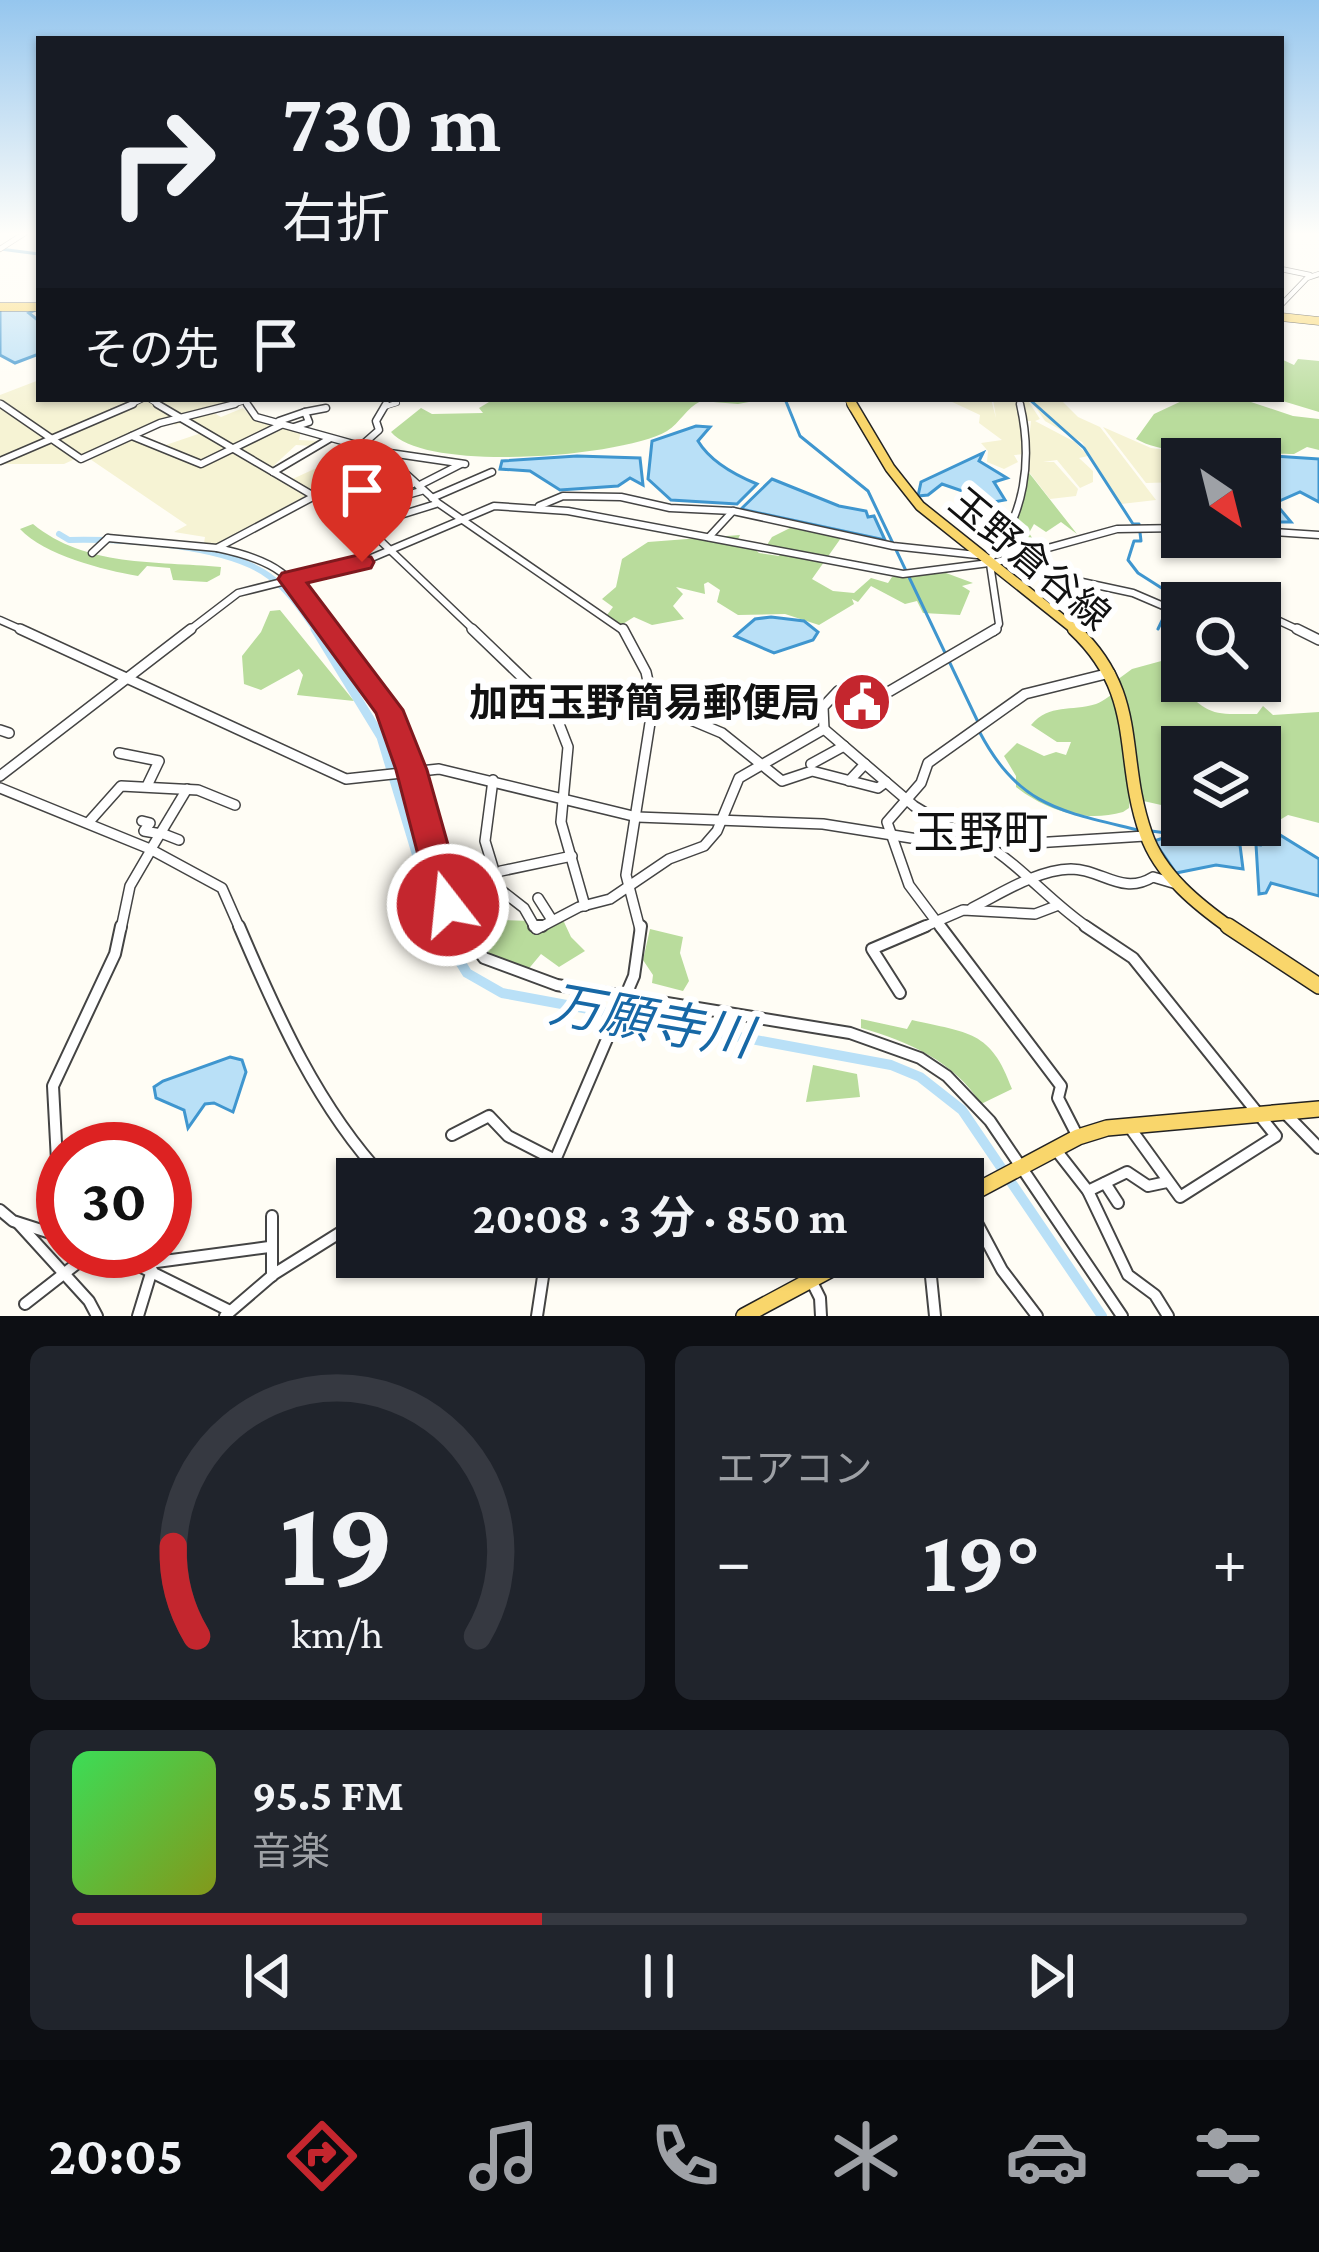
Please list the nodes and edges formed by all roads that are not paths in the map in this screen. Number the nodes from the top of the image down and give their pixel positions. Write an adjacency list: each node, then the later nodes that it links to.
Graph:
1 (0, 307): 2 (main road)
2 (36, 307)
3 (1284, 317): 4 (main road)
4 (1319, 321)
5 (139, 402): 21 (street)
6 (152, 402): 17 (street)
7 (226, 402): 17 (street)
8 (245, 402): 15 (street)
9 (851, 402): 45 (main road, 玉野倉谷線)
10 (1020, 402): 45 (street)
11 (0, 403): 21 (street)
12 (398, 403): 23 (street)
13 (267, 405): 15 (street)
14 (326, 408): 16 (street)
15 (250, 410): 18 (street)
16 (305, 412): 18 (street); 19 (street)
17 (181, 418): 20 (street); 24 (street)
18 (280, 423): 19 (street); 24 (street)
19 (293, 428): 22 (street)
20 (132, 436): 21 (street); 24 (street)
21 (52, 438): 26 (street)
22 (330, 438): 23 (street); 27 (street)
23 (361, 446): 25 (street)
24 (232, 448): 27 (street)
25 (385, 454): 29 (street); 29 (street); 30 (street)
26 (0, 460)
27 (273, 472): 30 (street)
28 (492, 472): 29 (street)
29 (424, 493): 31 (street); 31 (street); 33 (street); 35 (street)
30 (314, 496): 36 (street); 41 (street)
31 (388, 500): 33 (street)
32 (538, 507): 34 (street); 35 (street); 40 (street)
33 (406, 510): 36 (street)
34 (734, 511): 40 (street); 45 (street)
35 (460, 518): 42 (street); 54 (street)
36 (365, 526): 42 (street)
37 (1161, 529): 44 (street)
38 (1281, 532): 39 (street)
39 (1319, 535)
40 (708, 538): 45 (street)
41 (217, 548): 43 (street); 46 (street)
42 (388, 551): 46 (street); 73 (street)
43 (92, 553)
44 (1018, 556): 45 (street); 47 (street)
45 (986, 560): 51 (main road, 玉野倉谷線); 55 (street)
46 (289, 579): 52 (street); 62 (street)
47 (1161, 605)
48 (0, 620): 52 (street)
49 (1281, 623): 50 (street)
50 (1319, 640)
51 (1111, 673): 72 (street); 81 (main road, 玉野倉谷線)
52 (124, 679): 62 (street); 64 (street)
53 (784, 703): 55 (street)
54 (652, 704): 59 (street); 75 (street)
55 (823, 707): 56 (street)
56 (824, 730): 57 (street); 59 (street)
57 (844, 746): 60 (street); 61 (street)
58 (119, 753): 68 (street)
59 (761, 761): 66 (street); 77 (street)
60 (811, 764)
61 (865, 764): 63 (street); 66 (street)
62 (410, 771): 65 (street); 91 (street)
63 (876, 774): 67 (street); 69 (street)
64 (0, 776)
65 (493, 780): 73 (street); 86 (street)
66 (849, 781): 69 (street)
67 (886, 782): 69 (street); 72 (street)
68 (146, 785): 71 (street); 78 (street)
69 (862, 787)
70 (0, 788): 78 (street)
71 (187, 789): 74 (street); 79 (street)
72 (905, 797): 80 (street); 83 (street)
73 (561, 801): 75 (street); 85 (street)
74 (235, 806)
75 (637, 817): 77 (street); 89 (street)
76 (142, 820): 79 (street)
77 (722, 820): 80 (street); 89 (street)
78 (88, 823): 84 (street)
79 (161, 834): 82 (street); 84 (street)
80 (892, 836): 83 (street); 97 (street)
81 (1147, 836): 83 (street); 88 (main road, 玉野倉谷線)
82 (179, 840)
83 (978, 843): 87 (street)
84 (151, 849): 104 (street); 111 (street)
85 (572, 856): 86 (street); 92 (street)
86 (492, 877): 91 (street); 96 (street)
87 (1034, 881): 88 (street); 93 (street); 94 (street)
88 (1180, 884): 98 (main road, 玉野倉谷線)
89 (629, 885): 92 (street); 100 (street)
90 (538, 898): 96 (street)
91 (448, 905): 100 (street)
92 (587, 906): 95 (street); 96 (street)
93 (1056, 906): 94 (street); 102 (street)
94 (970, 910): 97 (street)
95 (593, 919)
96 (552, 920)
97 (938, 921): 99 (street); 108 (street)
98 (1319, 986)
99 (900, 993)
100 (625, 996): 113 (street); 114 (street)
101 (1319, 1109): 103 (main road)
102 (1253, 1114): 103 (main road); 105 (main road); 106 (street)
103 (1285, 1115): 106 (street); 110 (street)
104 (55, 1122)
105 (1127, 1125): 108 (main road); 115 (street)
106 (1274, 1133): 115 (street)
107 (452, 1136): 112 (street)
108 (1078, 1137): 109 (main road)
109 (1055, 1148): 114 (main road); 118 (street)
110 (1319, 1148)
111 (365, 1158)
112 (551, 1158)
113 (556, 1158)
114 (1021, 1167): 117 (main road); 147 (street)
115 (1167, 1182): 116 (street)
116 (1105, 1183): 118 (street); 119 (street)
117 (984, 1186)
118 (1088, 1191): 148 (street)
119 (1118, 1203)
120 (1, 1213): 122 (street)
121 (272, 1216): 127 (street)
122 (19, 1223): 123 (street); 126 (street)
123 (36, 1228)
124 (336, 1235): 129 (street)
125 (984, 1236): 146 (street)
126 (36, 1242)
127 (268, 1247): 128 (street); 129 (street)
128 (192, 1256)
129 (272, 1276): 139 (street)
130 (60, 1278): 138 (street)
131 (68, 1278): 140 (street)
132 (147, 1278): 141 (street)
133 (165, 1278): 139 (street)
134 (543, 1278): 142 (street)
135 (815, 1278): 137 (main road)
136 (931, 1278): 145 (street)
137 (811, 1280): 143 (main road); 144 (street)
138 (25, 1304)
139 (228, 1314)
140 (97, 1316)
141 (138, 1316)
142 (537, 1316)
143 (744, 1316)
144 (821, 1316)
145 (934, 1316)
146 (1037, 1316)
147 (1122, 1316)
148 (1168, 1316)

